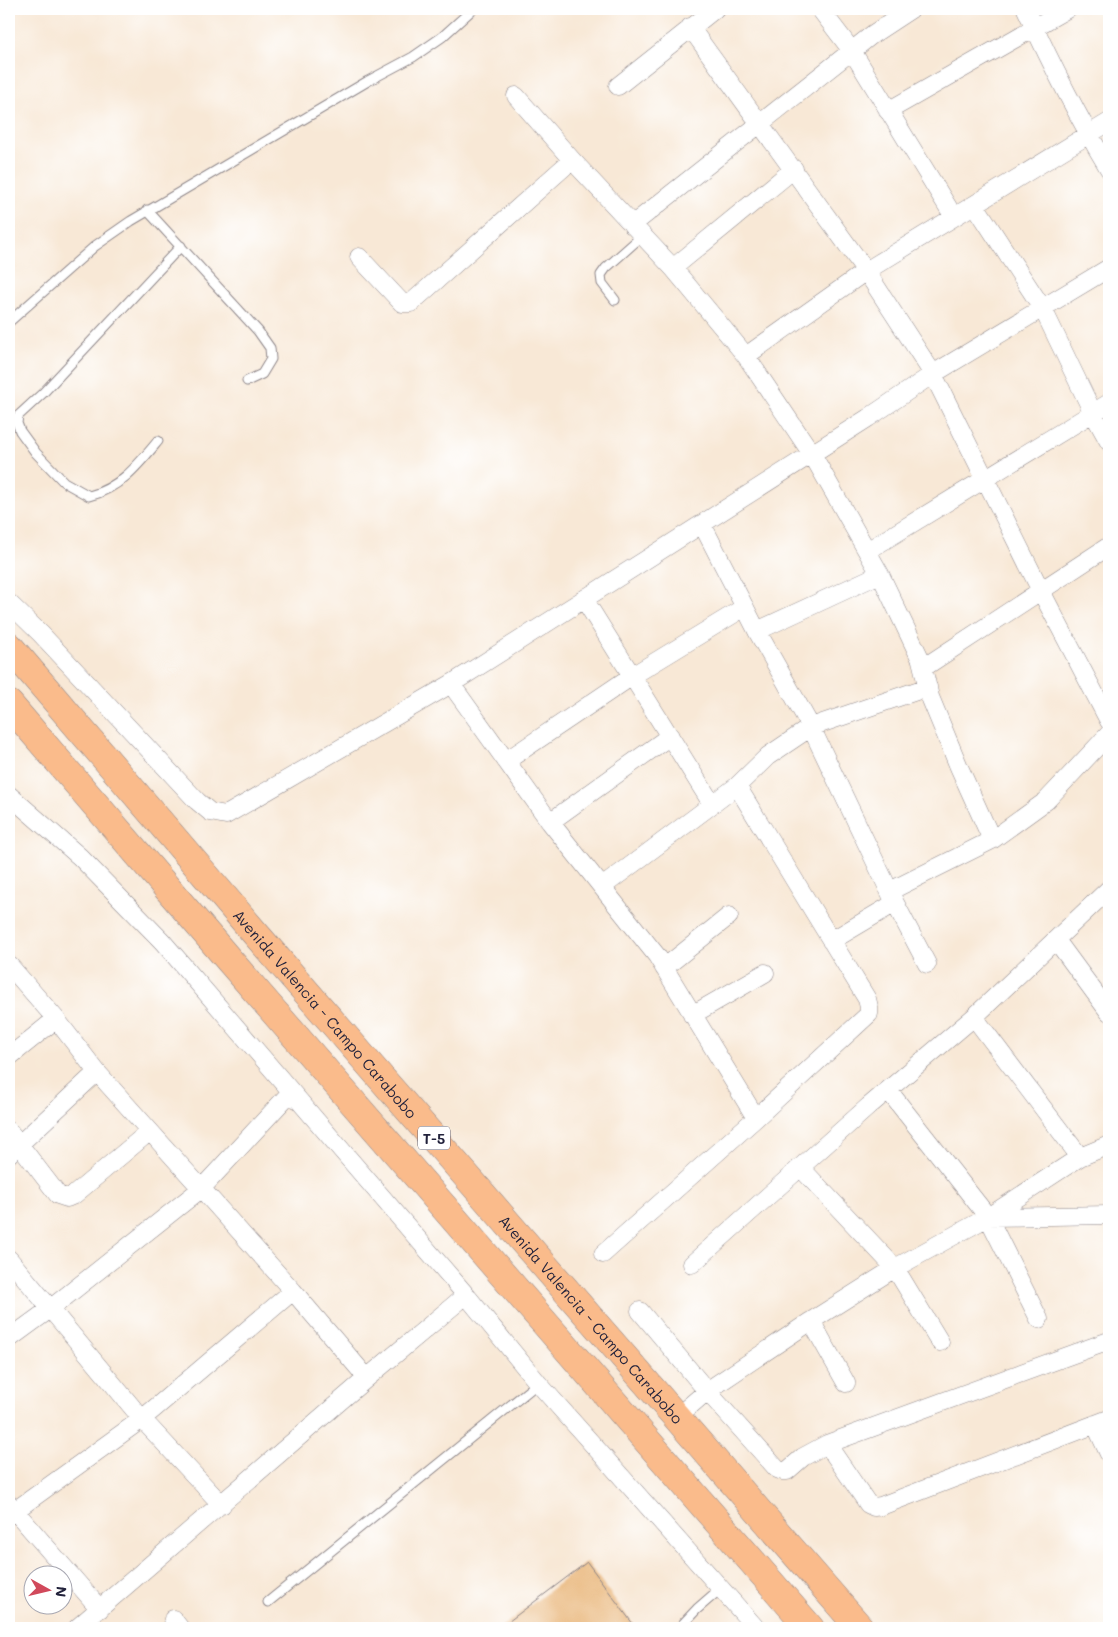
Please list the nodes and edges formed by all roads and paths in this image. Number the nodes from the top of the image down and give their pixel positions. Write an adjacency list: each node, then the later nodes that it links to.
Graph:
1 (473, 9): 20 (lane)
2 (715, 9): 8 (street)
3 (820, 9): 9 (street)
4 (911, 9): 9 (street)
5 (1026, 9): 7 (street)
6 (1067, 9): 7 (street)
7 (1034, 26): 12 (street); 15 (street)
8 (690, 27): 10 (street); 14 (street)
9 (852, 51): 12 (street); 14 (street)
10 (618, 86)
11 (516, 96): 16 (street)
12 (888, 111): 21 (street)
13 (1109, 122): 15 (street)
14 (761, 123): 17 (street); 22 (street)
15 (1088, 135): 18 (street); 19 (street)
16 (572, 160): 22 (street); 24 (street)
17 (794, 169): 25 (street); 27 (street)
18 (1109, 169)
19 (976, 205): 21 (street); 29 (street)
20 (147, 210): 23 (lane); 30 (lane)
21 (954, 217): 27 (street)
22 (638, 230): 25 (street); 28 (lane)
23 (181, 246): 33 (lane); 36 (lane)
24 (359, 257)
25 (673, 268): 31 (street)
26 (1109, 268): 29 (street)
27 (866, 270): 31 (street); 32 (street)
28 (615, 300)
29 (1043, 309): 32 (street); 35 (street)
30 (9, 322)
31 (746, 356): 38 (street)
32 (933, 374): 38 (street); 39 (street)
33 (247, 381)
34 (1109, 403): 35 (street)
35 (1093, 413): 37 (street); 39 (street)
36 (158, 441)
37 (1109, 442)
38 (812, 454): 40 (street); 42 (street)
39 (986, 479): 42 (street); 44 (street)
40 (702, 524): 45 (street); 47 (street)
41 (1109, 546): 44 (street)
42 (867, 551): 43 (street)
43 (880, 574): 48 (street); 51 (street)
44 (1041, 590): 51 (street); 56 (street)
45 (584, 599): 52 (street); 53 (street)
46 (9, 603): 49 (street)
47 (745, 607): 48 (street); 52 (street)
48 (757, 631): 57 (street)
49 (41, 634): 50 (street); 53 (street)
50 (11, 648): 110 (highway, Avenida Valencia - Campo Carabobo / T-5)
51 (923, 668): 54 (street)
52 (632, 676): 59 (street); 60 (street)
53 (451, 684): 60 (street)
54 (928, 687): 57 (street); 65 (street)
55 (9, 704): 123 (highway, T-5)
56 (1109, 721)
57 (811, 728): 61 (street); 68 (street)
58 (1109, 734): 65 (street)
59 (670, 736): 63 (street); 64 (street)
60 (506, 761): 64 (street)
61 (737, 786): 63 (street); 71 (street)
62 (10, 797): 83 (street)
63 (712, 804): 66 (street)
64 (550, 822): 66 (street)
65 (992, 840): 68 (street)
66 (602, 888): 74 (street)
67 (1109, 889): 70 (street)
68 (893, 897): 71 (street); 72 (street)
69 (729, 916): 74 (street)
70 (1056, 940): 76 (street); 78 (street)
71 (830, 941): 84 (street)
72 (927, 964)
73 (9, 966): 79 (street)
74 (664, 968): 77 (street)
75 (765, 973): 77 (street)
76 (1109, 1012)
77 (692, 1016): 84 (street)
78 (974, 1017): 82 (street); 88 (street)
79 (56, 1019): 80 (street); 81 (street)
80 (9, 1057)
81 (98, 1072): 85 (street); 86 (street)
82 (888, 1090): 89 (street); 92 (street)
83 (291, 1092): 90 (street); 98 (street)
84 (756, 1118): 93 (street)
85 (150, 1131): 86 (street); 90 (street)
86 (12, 1143)
87 (1109, 1145): 88 (street)
88 (1080, 1157): 92 (street)
89 (800, 1167): 95 (street); 96 (street)
90 (202, 1188): 97 (street); 99 (street)
91 (1109, 1215): 92 (street)
92 (988, 1216): 96 (street); 101 (street)
93 (603, 1254)
94 (9, 1259): 99 (street)
95 (692, 1264)
96 (895, 1268): 102 (street); 105 (street)
97 (293, 1291): 106 (street); 111 (street)
98 (466, 1295): 106 (street); 107 (street)
99 (50, 1309): 103 (street); 111 (street)
100 (640, 1311): 109 (street)
101 (1039, 1319)
102 (811, 1321): 108 (street); 109 (street)
103 (9, 1339)
104 (1109, 1341): 113 (street)
105 (940, 1342)
106 (366, 1378): 115 (street)
107 (538, 1383): 117 (street); 118 (lane)
108 (846, 1383)
109 (708, 1392): 110 (street); 113 (street)
110 (677, 1417): 124 (highway, Avenida Valencia - Campo Carabobo / T-5)
111 (142, 1419): 115 (street); 116 (street)
112 (1102, 1421): 113 (street); 114 (street)
113 (827, 1444)
114 (1109, 1454)
115 (222, 1504): 119 (street)
116 (11, 1510): 119 (street)
117 (720, 1588): 121 (lane); 122 (street)
118 (268, 1602)
119 (100, 1609): 120 (street)
120 (77, 1628)
121 (679, 1628)
122 (756, 1628)
123 (810, 1628)
124 (860, 1628)

